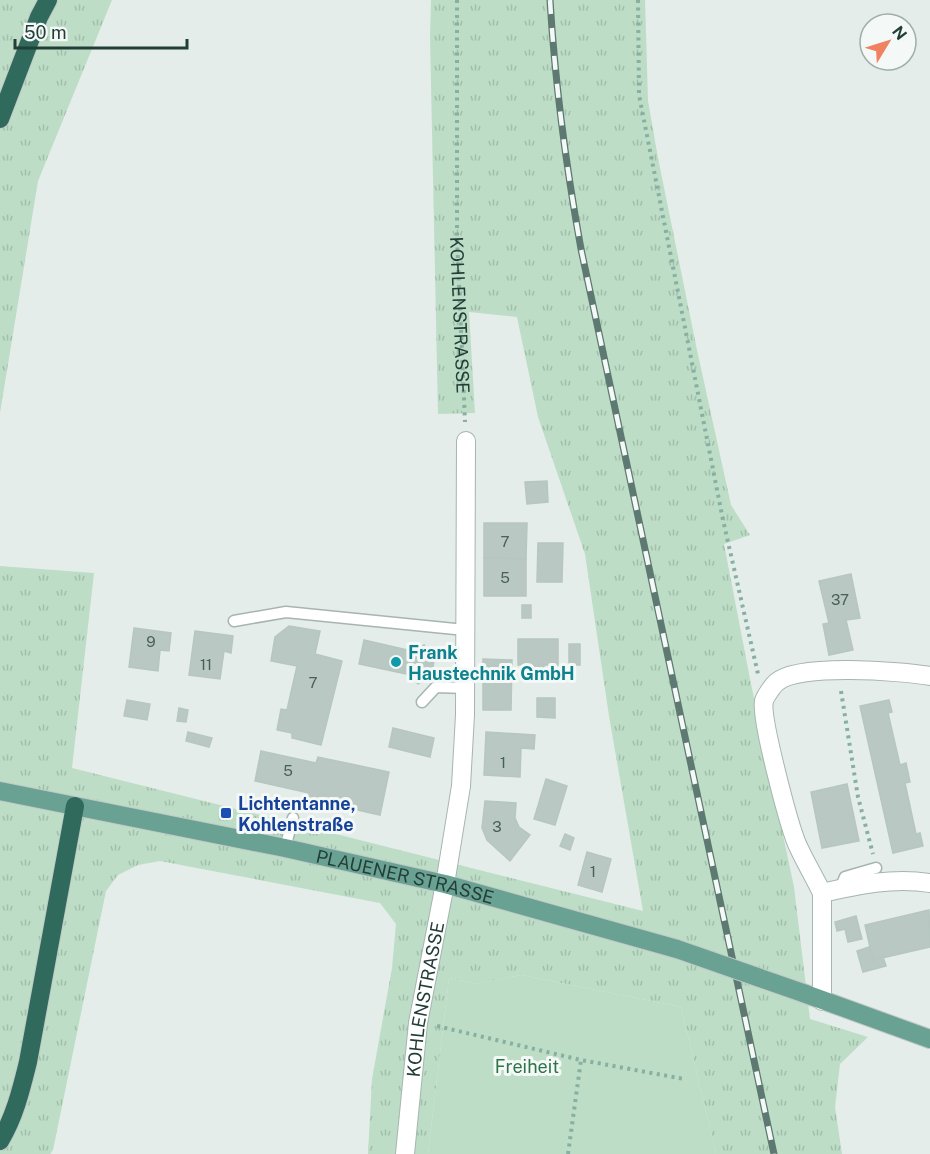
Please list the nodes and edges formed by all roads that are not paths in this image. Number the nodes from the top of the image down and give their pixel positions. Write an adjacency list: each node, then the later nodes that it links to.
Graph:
1 (48, 0): 2 (highway)
2 (0, 119)
3 (466, 441): 5 (street, KOHLENSTRASSE)
4 (234, 621): 5 (lane)
5 (465, 630): 7 (street, KOHLENSTRASSE)
6 (930, 676): 17 (street)
7 (465, 688): 8 (lane); 15 (street, KOHLENSTRASSE)
8 (422, 702)
9 (0, 791): 10 (main road, PLAUENER STRASSE)
10 (75, 806): 12 (main road, PLAUENER STRASSE); 20 (highway)
11 (293, 819): 12 (lane)
12 (285, 848): 15 (main road, PLAUENER STRASSE)
13 (876, 868): 16 (lane)
14 (930, 883): 16 (street)
15 (445, 884): 18 (main road, PLAUENER STRASSE, bridge); 21 (street, KOHLENSTRASSE)
16 (840, 889): 17 (street)
17 (822, 893): 18 (street)
18 (822, 1001): 19 (main road, PLAUENER STRASSE)
19 (930, 1039)
20 (0, 1141)
21 (405, 1154)

